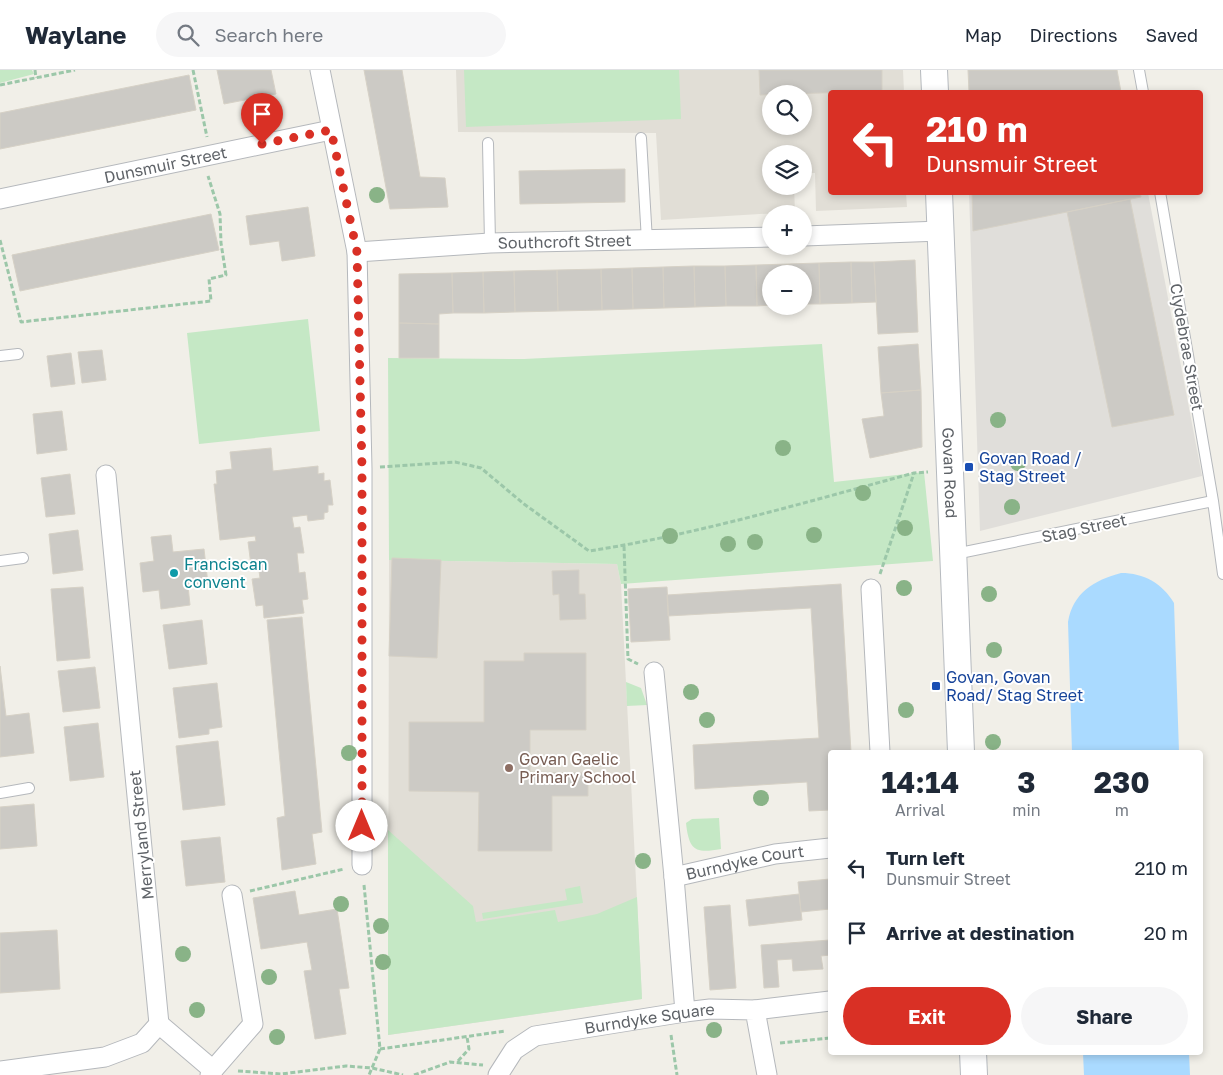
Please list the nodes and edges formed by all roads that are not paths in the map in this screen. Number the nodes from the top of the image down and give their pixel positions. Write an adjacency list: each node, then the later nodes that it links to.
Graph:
1 (320, 70): 6 (street)
2 (934, 70): 4 (street)
3 (1139, 70): 5 (lane)
4 (935, 90)
5 (1143, 90)
6 (331, 130): 11 (street, Dunsmuir Street); 17 (street)
7 (641, 138): 15 (lane)
8 (488, 143): 16 (lane)
9 (939, 195): 12 (street, Govan Road)
10 (1161, 195): 21 (lane, Clydebrae Street)
11 (0, 199)
12 (941, 231): 13 (street); 22 (street, Govan Road)
13 (812, 236)
14 (762, 237): 15 (street, Southcroft Street)
15 (647, 241): 16 (street, Southcroft Street)
16 (490, 243): 17 (street, Southcroft Street)
17 (357, 252): 33 (street)
18 (18, 354): 19 (lane)
19 (0, 356)
20 (106, 475): 39 (street, Merryland Street)
21 (1213, 501): 22 (lane, Stag Street); 25 (lane, Clydebrae Street)
22 (954, 554): 29 (street, Govan Road)
23 (23, 558): 24 (lane)
24 (0, 561)
25 (1223, 574)
26 (871, 589): 28 (street)
27 (654, 672): 34 (street)
28 (880, 750)
29 (961, 750)
30 (29, 788): 31 (lane)
31 (0, 793)
32 (828, 848): 34 (street, Burndyke Court)
33 (362, 865)
34 (674, 877): 38 (street, Burndyke Court)
35 (232, 895): 42 (street)
36 (828, 1001): 37 (street, Burndyke Square)
37 (755, 1010): 38 (street, Burndyke Square); 44 (street)
38 (677, 1013): 43 (street, Burndyke Square)
39 (160, 1024): 41 (street); 42 (street)
40 (973, 1055): 45 (street)
41 (0, 1071)
42 (212, 1072)
43 (499, 1074)
44 (767, 1075)
45 (974, 1075)

